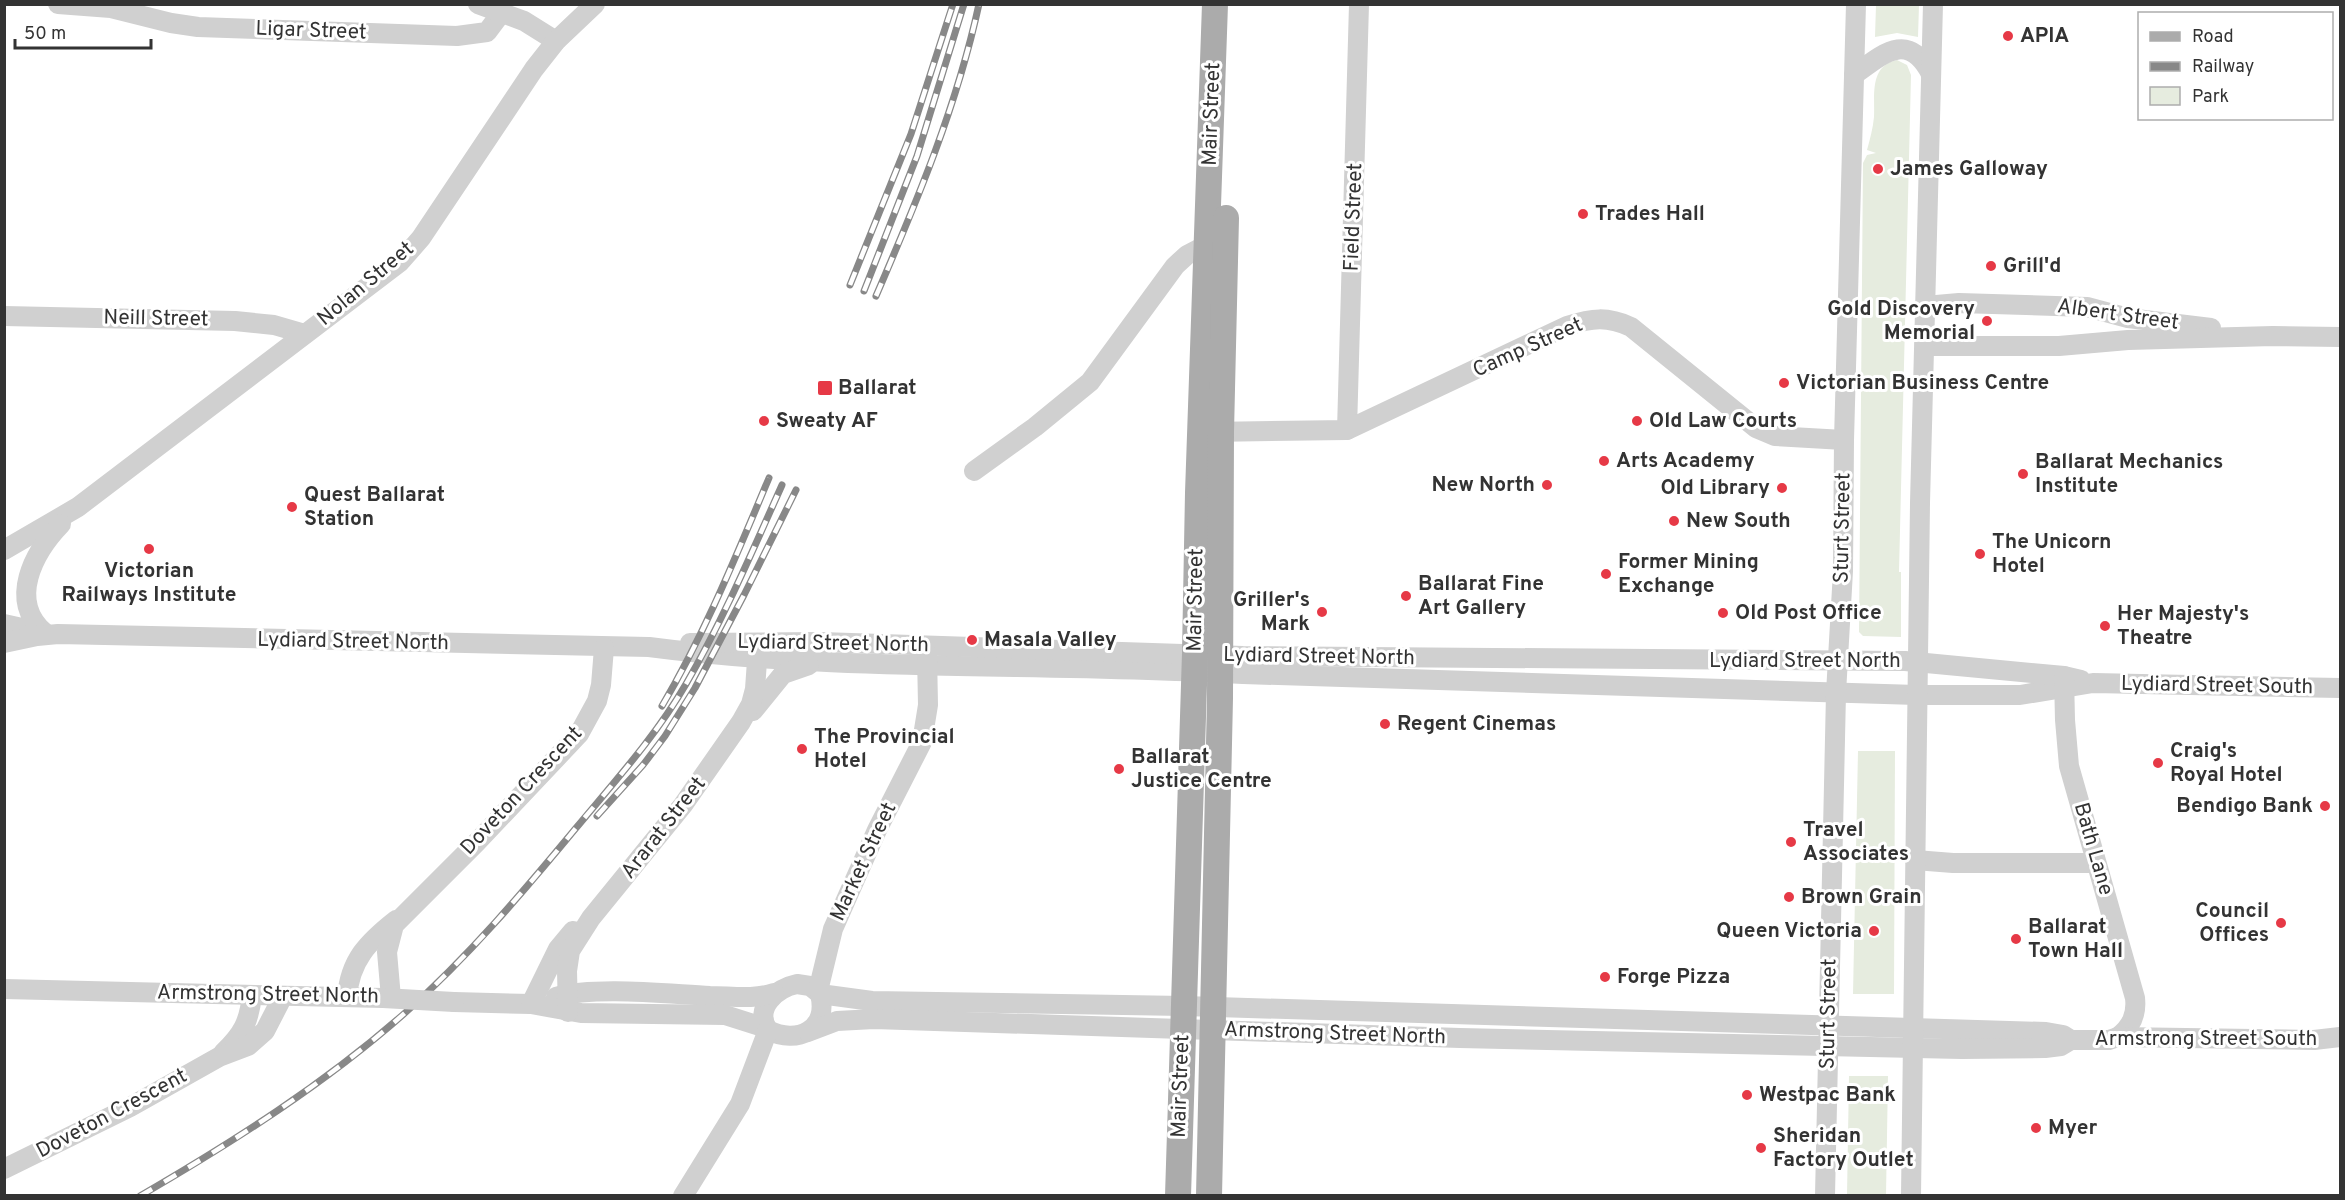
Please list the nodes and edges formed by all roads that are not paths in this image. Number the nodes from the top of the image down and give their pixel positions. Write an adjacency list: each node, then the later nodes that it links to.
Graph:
1 (57, 4): 9 (street, Ligar Street)
2 (478, 4): 10 (street)
3 (595, 4): 11 (street, Nolan Street)
4 (1215, 4): 14 (main road, Mair Street)
5 (1233, 4): 22 (main road, Mair Street)
6 (1359, 4): 21 (street, Field Street)
7 (1856, 4): 13 (street, Sturt Street)
8 (1933, 4): 12 (street)
9 (116, 6): 10 (street, Ligar Street)
10 (502, 12): 11 (street)
11 (556, 41): 17 (street, Nolan Street)
12 (1931, 74): 13 (street); 15 (street)
13 (1854, 75): 23 (street, Sturt Street)
14 (1208, 244): 22 (main road, Mair Street); 24 (street)
15 (1925, 306): 18 (street, Albert Street); 20 (street)
16 (4, 316): 17 (street, Neill Street)
17 (305, 334): 25 (street, Nolan Street)
18 (2273, 336): 19 (street, Albert Street); 20 (street, Albert Street)
19 (2340, 337)
20 (1925, 346): 35 (street)
21 (1347, 430): 22 (street, Camp Street); 23 (street, Camp Street)
22 (1211, 432): 34 (main road, Mair Street); 37 (main road, Mair Street)
23 (1844, 440): 33 (street, Sturt Street)
24 (974, 471)
25 (78, 507): 26 (street, Nolan Street); 28 (street, Nolan Street)
26 (4, 550)
27 (4, 624): 28 (street, Lydiard Street North)
28 (51, 633): 29 (street, Lydiard Street North); 31 (street, Lydiard Street North)
29 (4, 644)
30 (927, 645): 32 (street, Lydiard Street North); 34 (street, Lydiard Street North); 38 (street, Market Street)
31 (604, 648): 32 (street, Lydiard Street North); 46 (street, Doveton Crescent)
32 (757, 650): 36 (street, Lydiard Street North); 43 (street, Ararat Street)
33 (1837, 660): 35 (street, Lydiard Street North); 37 (street, Lydiard Street North); 41 (street, Sturt Street)
34 (1195, 662): 37 (street, Lydiard Street North); 38 (street, Lydiard Street North); 59 (main road, Mair Street)
35 (1918, 662): 39 (street, Lydiard Street South); 42 (street)
36 (821, 663): 38 (street, Lydiard Street North); 43 (street, Ararat Street)
37 (1220, 664): 41 (street, Lydiard Street North); 60 (main road, Mair Street)
38 (927, 666): 50 (street, Market Street)
39 (2064, 681): 40 (street, Lydiard Street South); 42 (street, Lydiard Street South); 45 (street, Bath Lane)
40 (2340, 688)
41 (1836, 693): 42 (street, Lydiard Street North); 62 (street, Sturt Street)
42 (1917, 695): 44 (street)
43 (733, 734): 47 (street, Ararat Street)
44 (1915, 860): 45 (street); 63 (street)
45 (2096, 863): 67 (street, Bath Lane)
46 (402, 915): 53 (street, Doveton Crescent); 54 (street, Doveton Crescent)
47 (591, 918): 55 (street, Ararat Street); 56 (street, Ararat Street)
48 (4, 989): 51 (street, Armstrong Street North)
49 (774, 993): 50 (street); 55 (street, Armstrong Street North); 64 (street)
50 (819, 993): 57 (street, Armstrong Street North); 65 (street)
51 (252, 995): 52 (street, Armstrong Street North); 72 (street, Doveton Crescent)
52 (283, 996): 54 (street, Armstrong Street North); 72 (street, Doveton Crescent)
53 (388, 996): 54 (street, Armstrong Street North); 56 (street, Armstrong Street North, bridge)
54 (347, 997)
55 (568, 1003): 56 (street, Armstrong Street North); 64 (street, Armstrong Street North)
56 (531, 1004)
57 (1067, 1004): 59 (street, Armstrong Street North); 61 (street)
58 (1461, 1015): 60 (street, Armstrong Street North); 62 (street, Armstrong Street North); 68 (street)
59 (1184, 1017): 60 (street, Armstrong Street North); 61 (street, Armstrong Street North); 75 (main road, Mair Street)
60 (1213, 1019): 68 (street, Armstrong Street North); 76 (main road, Mair Street)
61 (1067, 1024): 65 (street, Armstrong Street North)
62 (1829, 1026): 63 (street, Armstrong Street South); 70 (street, Sturt Street)
63 (1913, 1028): 69 (street, Armstrong Street South); 71 (street)
64 (767, 1029): 65 (street); 74 (street)
65 (808, 1032)
66 (2340, 1036): 67 (street, Armstrong Street South)
67 (2118, 1037): 69 (street, Armstrong Street South)
68 (1460, 1038): 70 (street, Armstrong Street North)
69 (2071, 1040): 71 (street, Armstrong Street South)
70 (1828, 1046): 71 (street, Armstrong Street South); 77 (street, Sturt Street)
71 (1913, 1048): 78 (street)
72 (219, 1057): 73 (street, Doveton Crescent)
73 (4, 1169)
74 (683, 1196)
75 (1178, 1196)
76 (1209, 1196)
77 (1825, 1196)
78 (1911, 1196)

